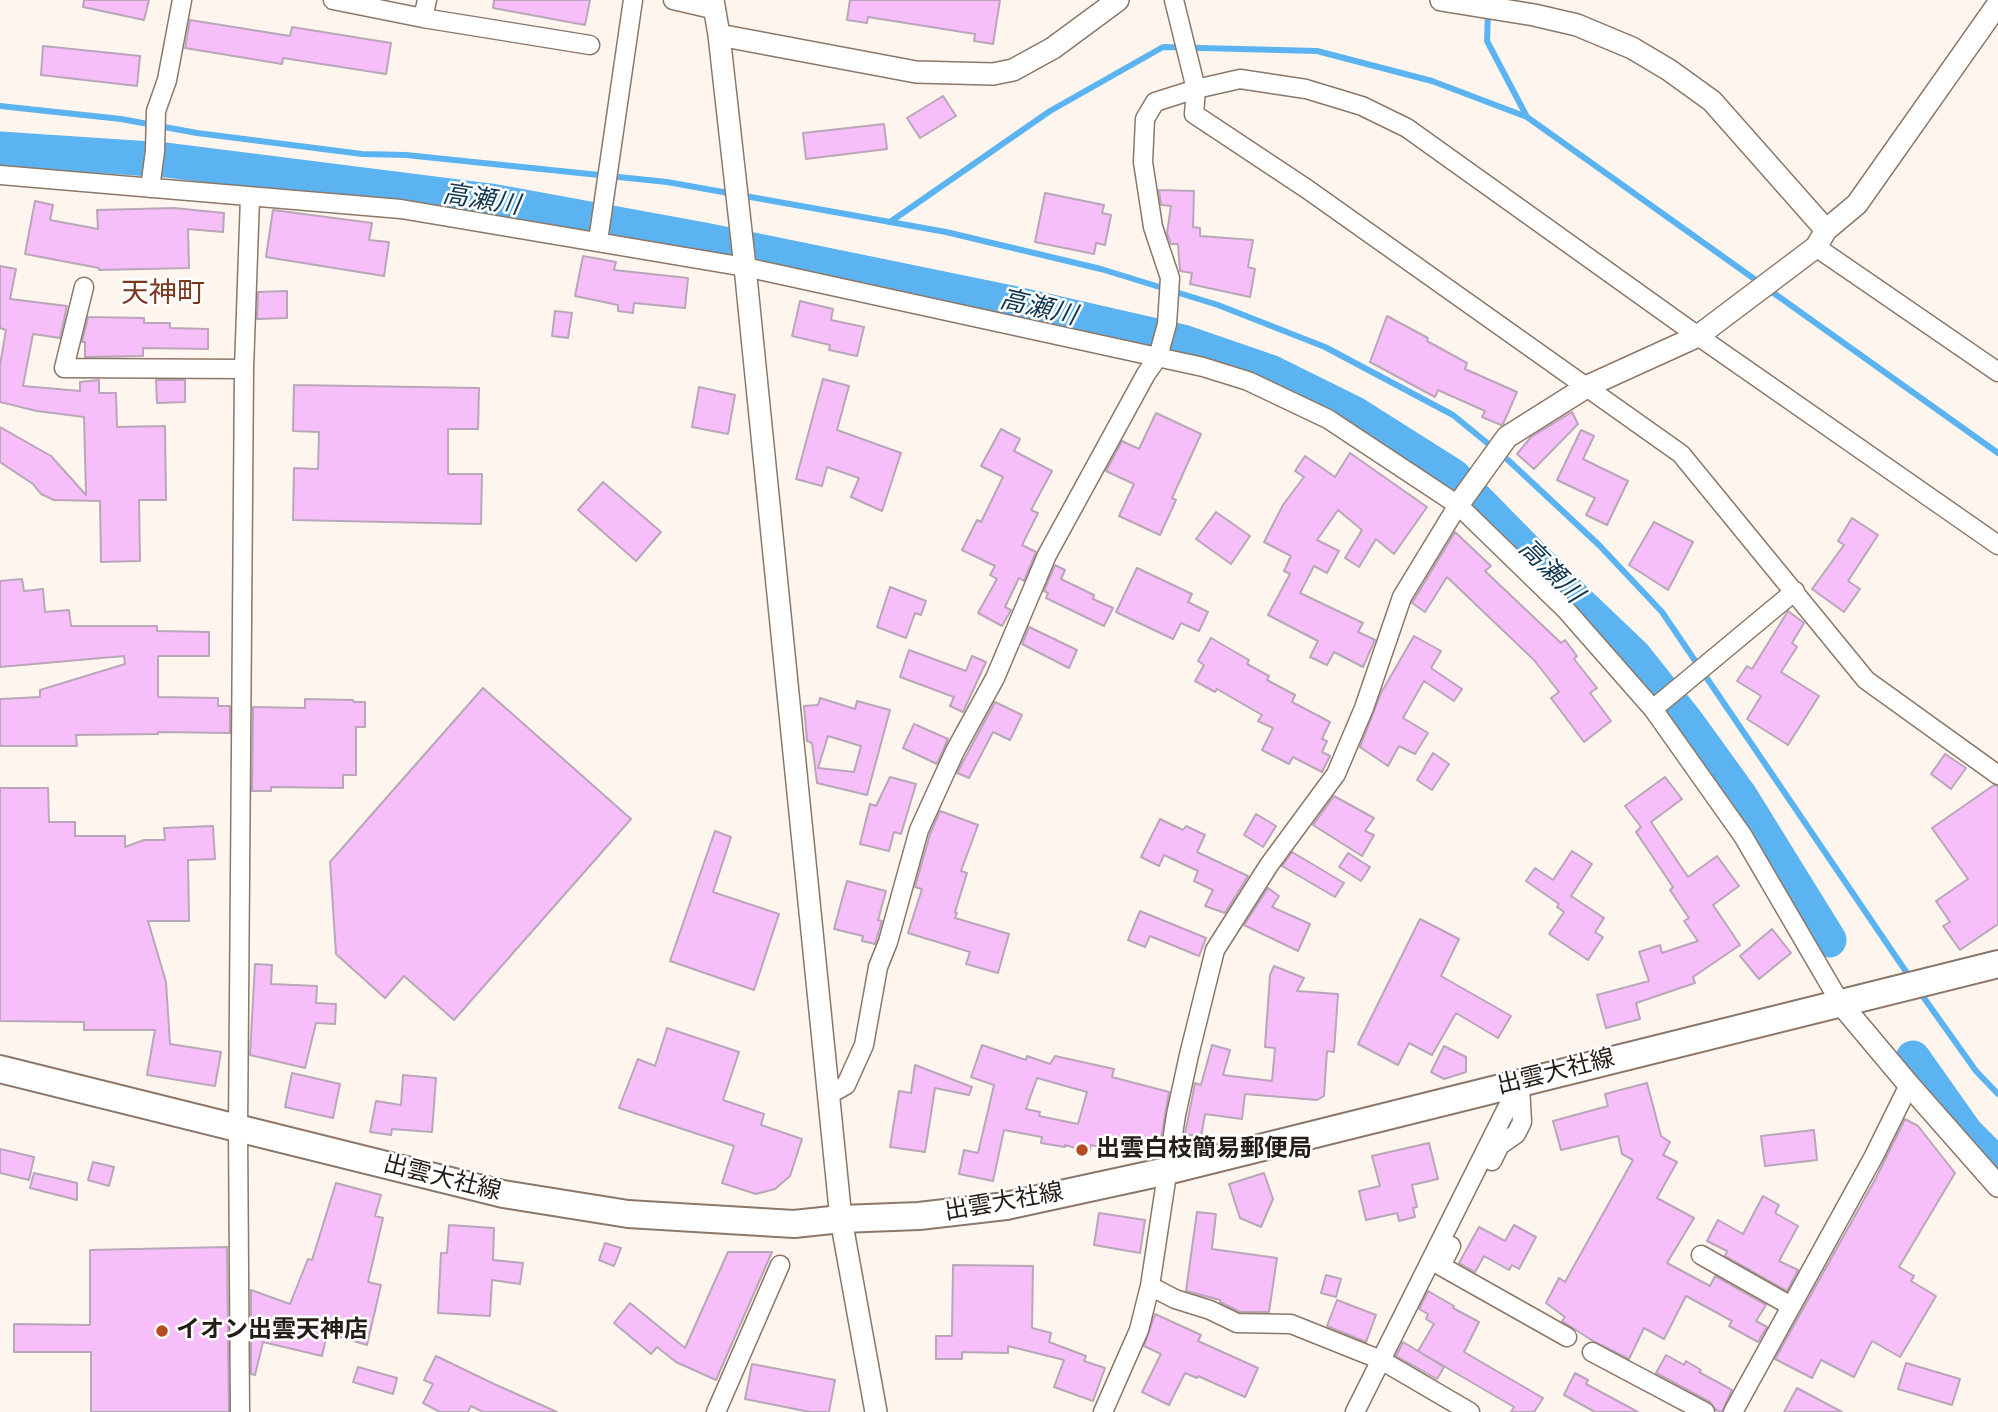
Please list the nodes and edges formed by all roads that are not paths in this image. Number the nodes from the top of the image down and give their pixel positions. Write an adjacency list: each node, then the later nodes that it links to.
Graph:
1 (183, 0): 16 (street)
2 (333, 0): 11 (street)
3 (633, 0): 19 (street)
4 (673, 0): 9 (street)
5 (1118, 0): 12 (street)
6 (1174, 0): 14 (street)
7 (1445, 0): 10 (street)
8 (1998, 4): 18 (street)
9 (715, 5): 12 (street)
10 (1533, 8): 18 (street)
11 (425, 9): 13 (street)
12 (719, 35): 20 (street)
13 (590, 45)
14 (1196, 89): 22 (street); 23 (street); 26 (street)
15 (0, 175): 16 (street)
16 (150, 188): 17 (street)
17 (250, 197): 19 (street); 24 (street)
18 (1821, 239): 22 (street); 25 (street)
19 (598, 242): 20 (street)
20 (745, 267): 23 (street); 37 (street)
21 (83, 287): 24 (street)
22 (1699, 336): 26 (street); 28 (street)
23 (1158, 358): 27 (street); 37 (street)
24 (244, 369): 38 (street)
25 (1998, 372)
26 (1588, 386): 27 (street); 29 (street)
27 (1458, 505): 30 (street); 39 (street)
28 (1998, 545)
29 (1795, 591): 30 (street); 31 (street)
30 (1653, 709): 33 (street)
31 (1998, 775)
32 (1998, 964): 33 (main road, 出雲大社線)
33 (1842, 1003): 35 (main road, 出雲大社線); 36 (street)
34 (0, 1069): 38 (main road, 出雲大社線)
35 (1520, 1082): 39 (main road, 出雲大社線); 46 (street); 48 (street)
36 (1909, 1085): 40 (street); 45 (street)
37 (830, 1094): 41 (street)
38 (238, 1129): 41 (main road, 出雲大社線); 49 (street)
39 (1167, 1171): 41 (main road, 出雲大社線); 44 (street)
40 (1998, 1186)
41 (841, 1219): 51 (street)
42 (1701, 1255): 45 (street)
43 (780, 1265): 50 (street)
44 (1150, 1286): 48 (street); 52 (street)
45 (1791, 1306): 56 (street)
46 (1567, 1337)
47 (1592, 1352): 55 (street)
48 (1381, 1360): 53 (street); 54 (street)
49 (240, 1412)
50 (716, 1412)
51 (876, 1412)
52 (1103, 1412)
53 (1355, 1412)
54 (1470, 1412)
55 (1705, 1412)
56 (1733, 1412)

